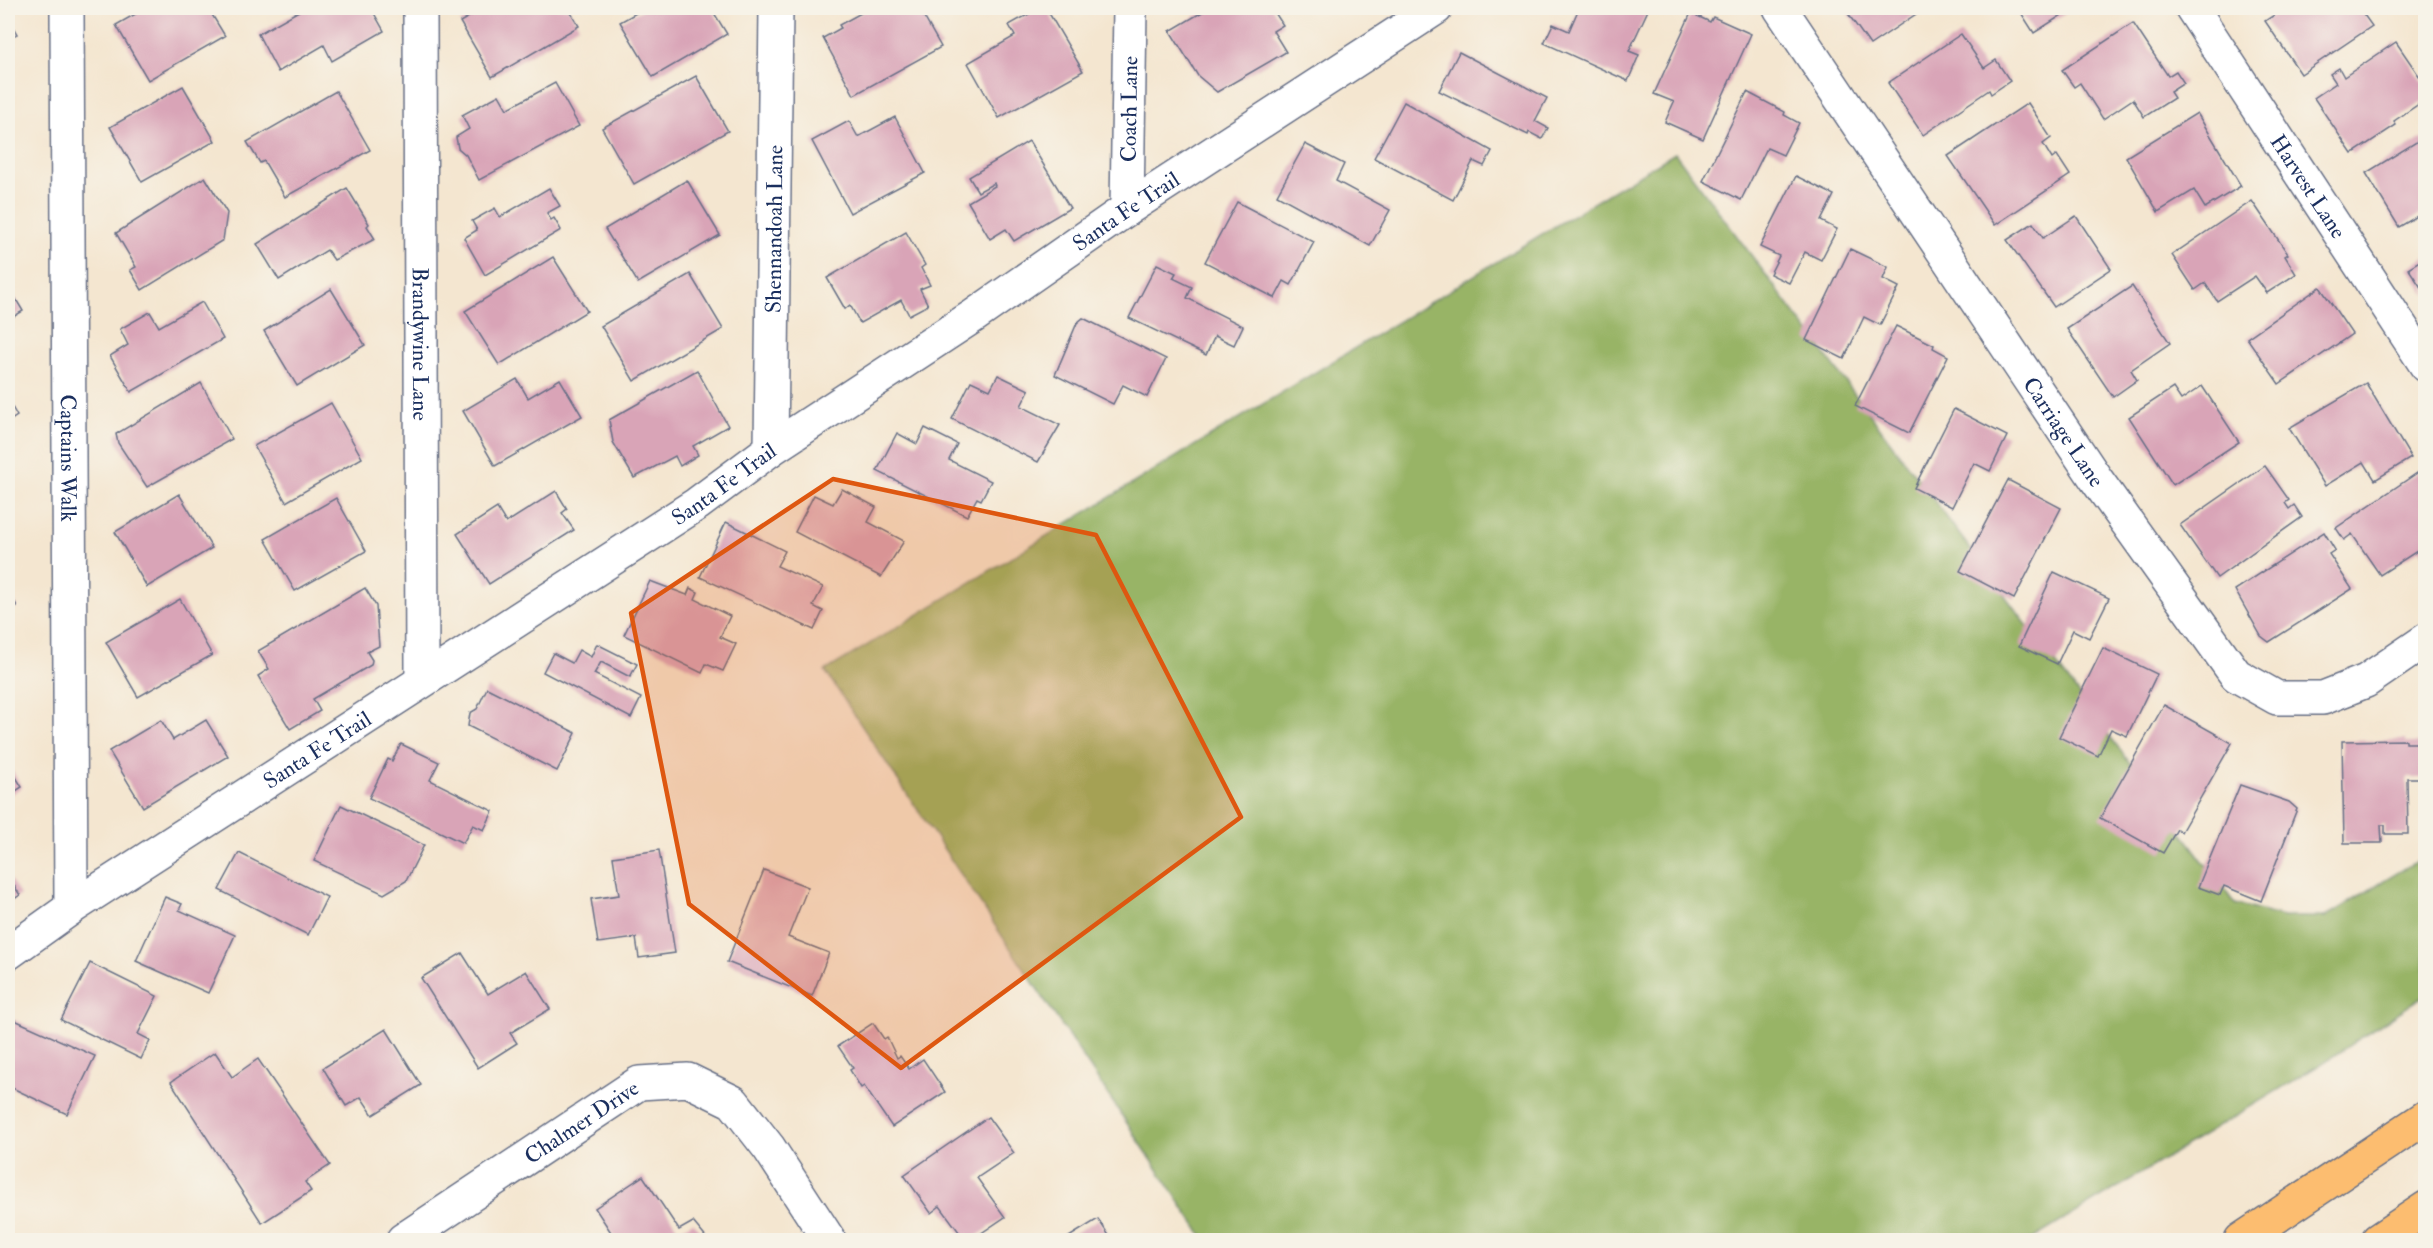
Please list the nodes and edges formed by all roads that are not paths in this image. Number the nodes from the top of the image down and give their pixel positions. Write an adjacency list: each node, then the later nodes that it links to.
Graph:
1 (67, 8): 13 (street, Captains Walk)
2 (420, 8): 12 (street, Brandywine Lane)
3 (776, 8): 10 (street, Shennandoah Lane)
4 (1130, 8): 8 (street, Coach Lane)
5 (1436, 8): 8 (street, Santa Fe Trail)
6 (1780, 8): 11 (street, Carriage Lane)
7 (2192, 8): 9 (street, Harvest Lane)
8 (1127, 209): 10 (street, Santa Fe Trail)
9 (2426, 365)
10 (771, 449): 12 (street, Santa Fe Trail)
11 (2426, 640)
12 (422, 680): 13 (street, Santa Fe Trail)
13 (71, 908): 14 (street, Santa Fe Trail)
14 (8, 952)
15 (2426, 1117): 19 (main road)
16 (2426, 1208): 20 (main road)
17 (403, 1240): 18 (street, Chalmer Drive)
18 (829, 1240)
19 (2241, 1240)
20 (2379, 1240)

